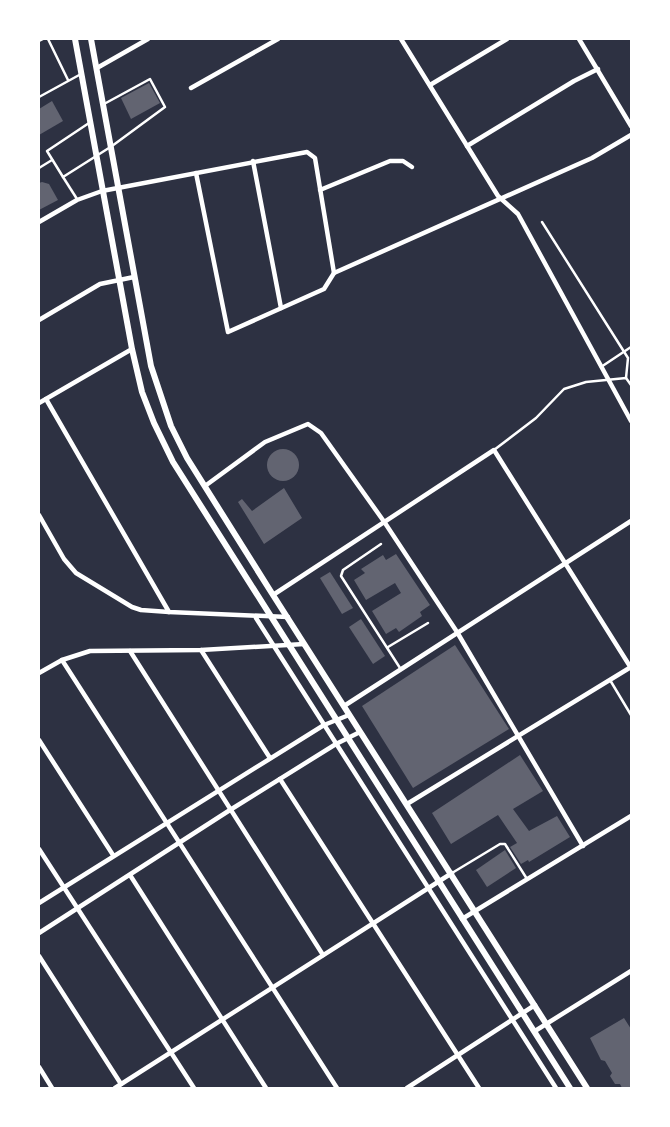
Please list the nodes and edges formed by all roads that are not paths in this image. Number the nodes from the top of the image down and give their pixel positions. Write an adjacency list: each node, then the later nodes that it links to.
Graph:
1 (43, 39): 10 (lane)
2 (48, 39): 14 (lane)
3 (75, 39): 13 (main road)
4 (91, 39): 11 (main road)
5 (148, 39): 11 (street)
6 (278, 39): 16 (street)
7 (401, 39): 15 (street)
8 (508, 39): 15 (street)
9 (579, 39): 12 (street)
10 (39, 41)
11 (97, 68): 18 (main road)
12 (598, 69): 20 (street); 23 (street)
13 (81, 73): 14 (lane); 19 (main road)
14 (68, 81): 17 (lane)
15 (430, 85): 23 (street)
16 (191, 88)
17 (39, 97)
18 (103, 104): 22 (main road); 22 (lane)
19 (90, 122): 24 (main road); 25 (lane)
20 (631, 126)
21 (631, 135): 34 (street)
22 (112, 146): 24 (lane); 31 (main road)
23 (467, 146): 34 (street)
24 (96, 156): 30 (lane); 33 (main road)
25 (52, 160): 28 (lane); 30 (lane)
26 (253, 161): 29 (street); 32 (street); 41 (street)
27 (412, 167): 32 (street)
28 (39, 168)
29 (196, 173): 31 (street); 41 (street)
30 (63, 177): 35 (lane)
31 (118, 187): 33 (street); 39 (main road)
32 (320, 190): 38 (street)
33 (102, 191): 35 (street); 40 (main road)
34 (501, 199): 38 (street); 46 (street)
35 (77, 200): 36 (street)
36 (39, 222)
37 (542, 222): 45 (lane)
38 (334, 273): 41 (street)
39 (134, 277): 40 (street); 54 (main road)
40 (120, 279): 42 (street); 44 (main road)
41 (281, 308)
42 (39, 320)
43 (631, 347): 45 (lane)
44 (132, 349): 50 (street); 64 (main road)
45 (624, 352): 46 (lane); 47 (lane)
46 (601, 367): 48 (street)
47 (626, 378): 48 (lane); 49 (lane)
48 (608, 380): 52 (street); 53 (lane)
49 (631, 385)
50 (46, 399): 51 (street); 61 (street)
51 (39, 403)
52 (631, 421)
53 (494, 450): 57 (street); 59 (street)
54 (205, 486): 57 (street); 60 (main road)
55 (39, 515): 61 (street)
56 (631, 521): 59 (street)
57 (385, 523): 60 (street); 66 (street)
58 (381, 544): 70 (lane)
59 (566, 564): 66 (street); 75 (street)
60 (273, 595): 62 (main road)
61 (169, 612): 63 (street)
62 (288, 617): 64 (street); 67 (main road)
63 (256, 618): 64 (street); 69 (street)
64 (270, 618): 68 (main road)
65 (428, 623): 70 (lane)
66 (457, 632): 74 (street); 84 (street)
67 (304, 644): 68 (street); 78 (main road)
68 (288, 645): 69 (street); 81 (main road)
69 (273, 646): 71 (street); 82 (street)
70 (388, 647): 74 (lane)
71 (201, 650): 72 (street); 88 (street)
72 (130, 651): 73 (street); 90 (street)
73 (62, 660): 76 (street); 94 (street)
74 (400, 668): 78 (street)
75 (631, 668): 77 (street)
76 (39, 673)
77 (610, 680): 80 (lane); 84 (street)
78 (344, 706): 79 (main road)
79 (349, 715): 81 (street); 83 (main road)
80 (631, 715)
81 (336, 720): 82 (street); 85 (main road)
82 (324, 725): 87 (street); 88 (street)
83 (360, 732): 85 (street); 91 (main road)
84 (518, 736): 91 (street); 96 (street)
85 (347, 738): 87 (street); 102 (main road)
86 (39, 740): 98 (street)
87 (336, 744): 89 (street); 104 (street)
88 (270, 758): 90 (street)
89 (280, 779): 92 (street); 109 (street)
90 (218, 790): 92 (street); 94 (street)
91 (408, 804): 99 (main road)
92 (230, 810): 95 (street); 111 (street)
93 (631, 816): 96 (street)
94 (167, 822): 95 (street); 98 (street)
95 (180, 842): 100 (street); 114 (street)
96 (584, 846): 101 (street)
97 (39, 850): 103 (street)
98 (113, 855): 103 (street)
99 (452, 873): 101 (lane); 102 (street); 107 (main road)
100 (130, 875): 106 (street); 117 (street)
101 (528, 880): 107 (street)
102 (438, 881): 104 (street); 108 (main road)
103 (64, 888): 105 (street); 106 (street)
104 (427, 888): 109 (street); 118 (street)
105 (39, 903)
106 (78, 908): 110 (street); 121 (street)
107 (476, 912): 108 (street); 115 (main road)
108 (462, 919): 116 (main road)
109 (373, 923): 111 (street); 122 (street)
110 (39, 933)
111 (323, 955): 114 (street)
112 (39, 956): 124 (street)
113 (631, 971): 119 (street)
114 (272, 986): 117 (street); 129 (street)
115 (535, 1005): 116 (street); 119 (main road)
116 (523, 1013): 118 (street); 120 (main road)
117 (222, 1019): 121 (street); 128 (street)
118 (512, 1021): 122 (street); 132 (street)
119 (547, 1024): 120 (street); 134 (main road)
120 (535, 1031): 133 (main road)
121 (171, 1052): 124 (street); 127 (street)
122 (458, 1054): 130 (street); 131 (street)
123 (39, 1067): 125 (street)
124 (121, 1084): 126 (street)
125 (52, 1088)
126 (115, 1088)
127 (194, 1088)
128 (266, 1088)
129 (337, 1088)
130 (407, 1088)
131 (480, 1088)
132 (556, 1088)
133 (570, 1088)
134 (587, 1088)

